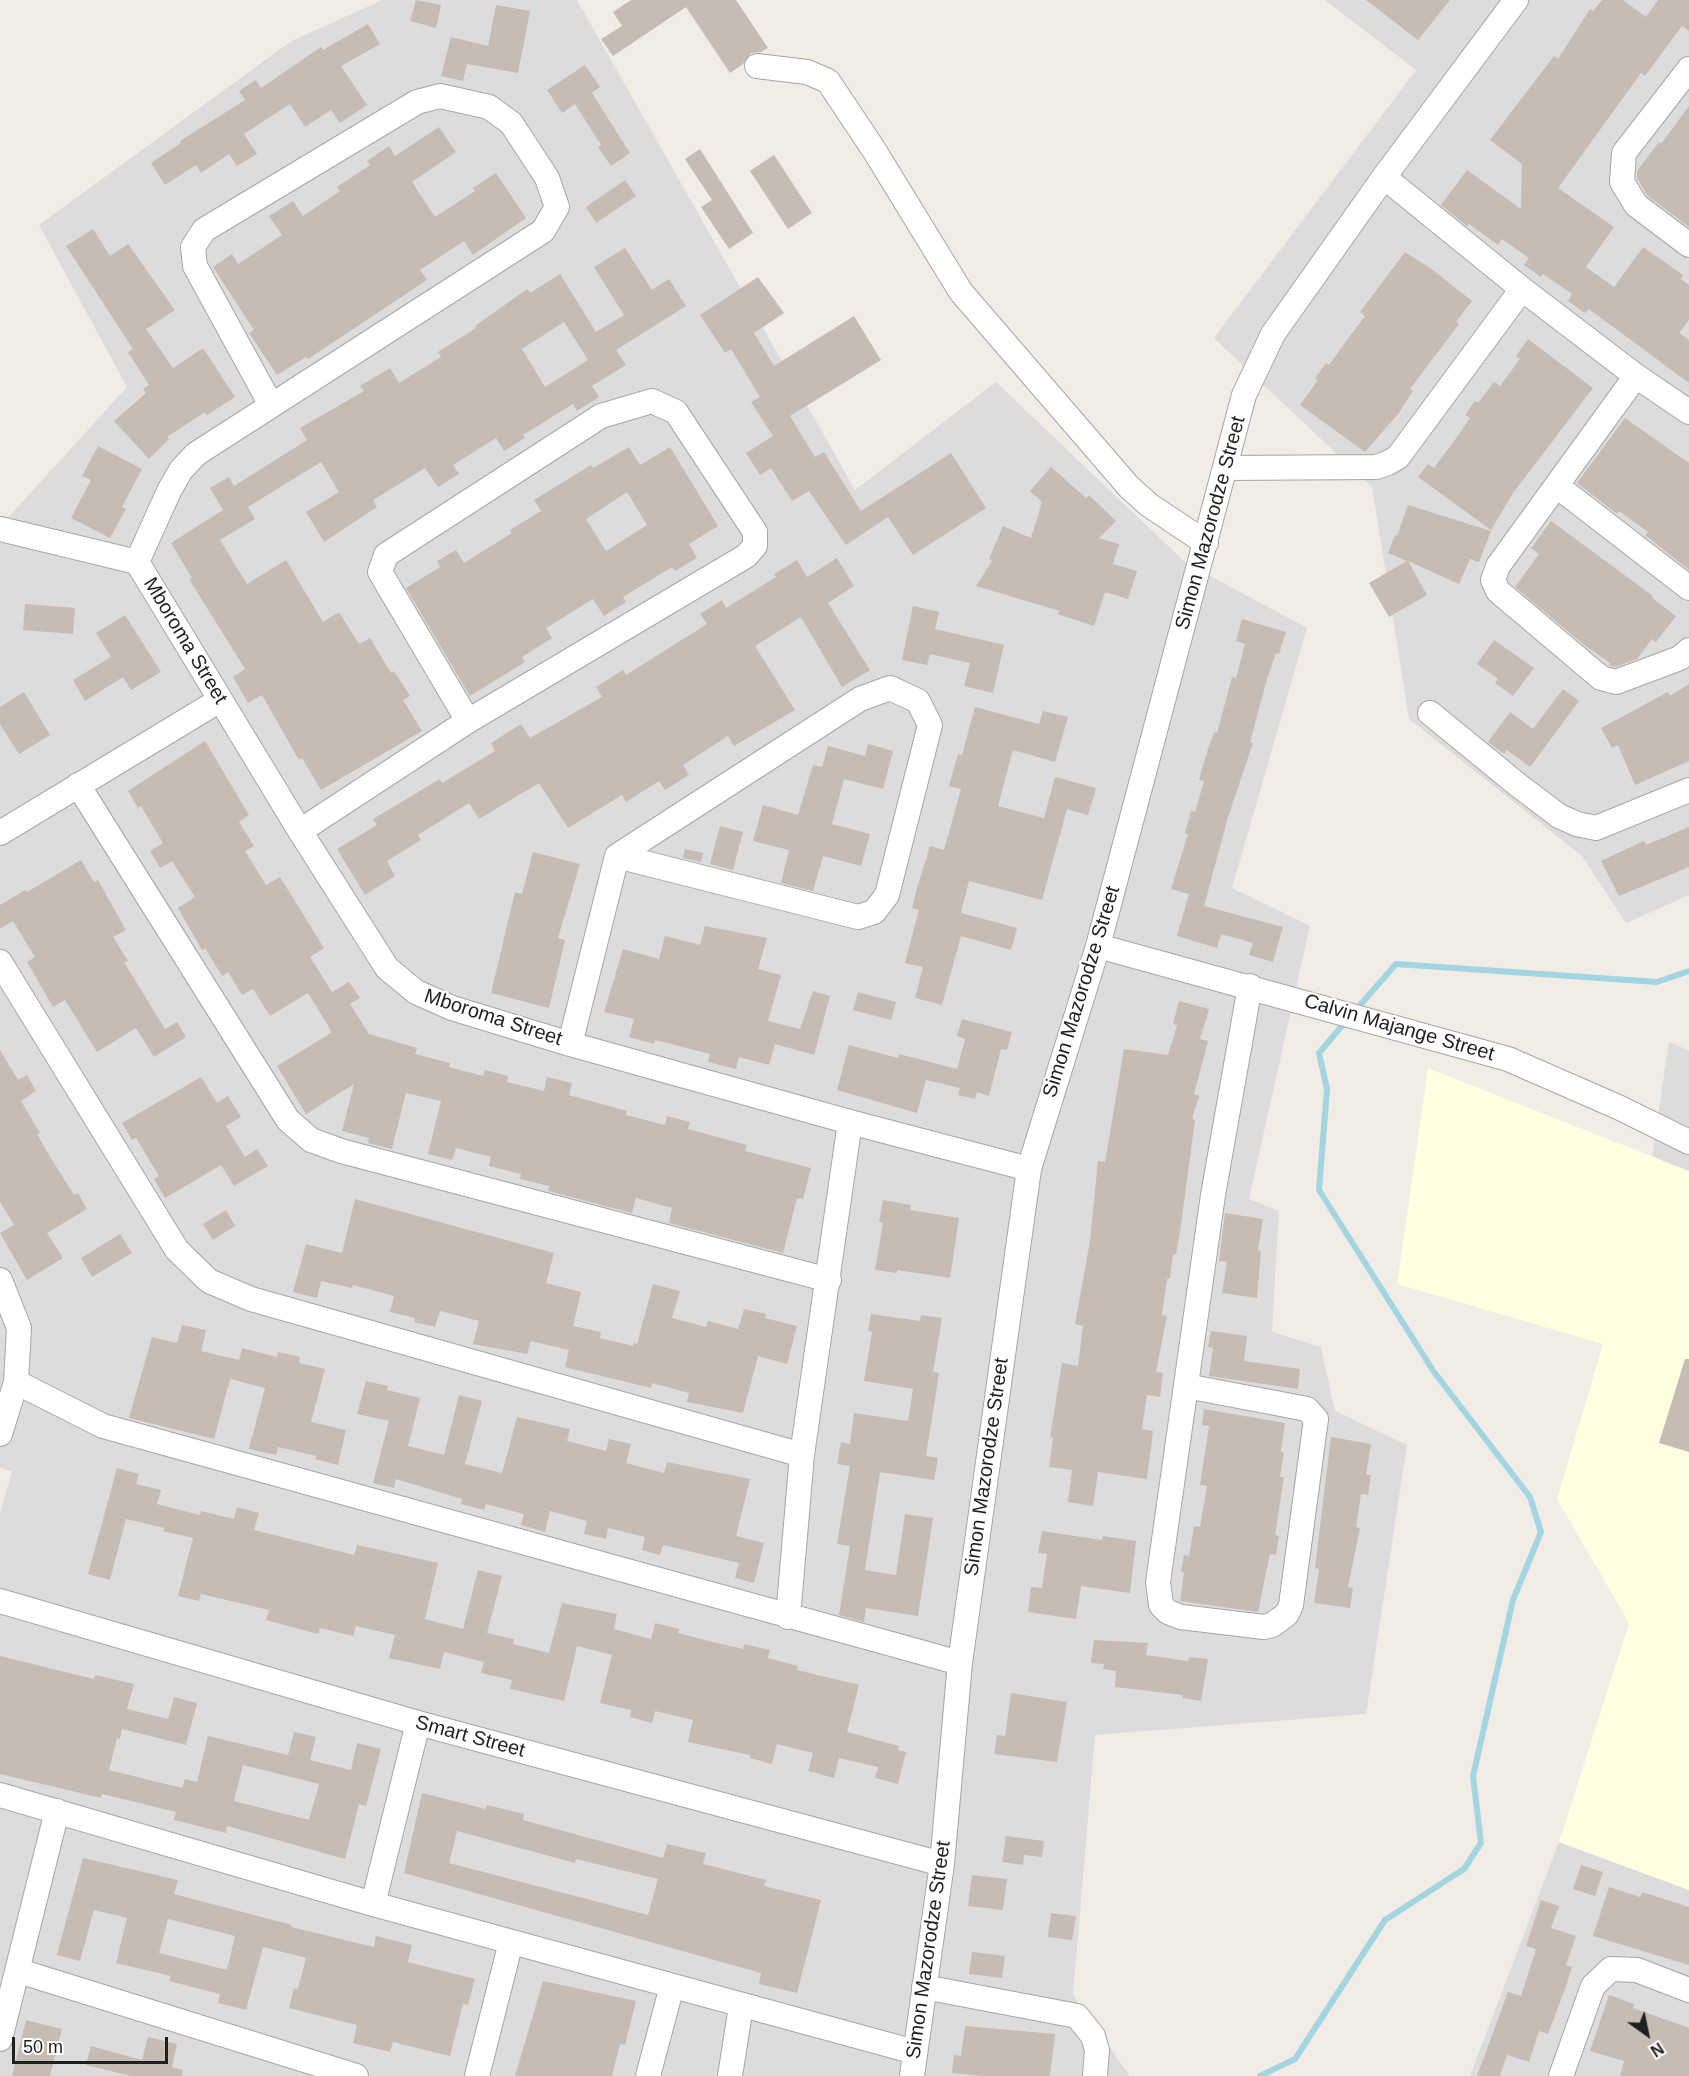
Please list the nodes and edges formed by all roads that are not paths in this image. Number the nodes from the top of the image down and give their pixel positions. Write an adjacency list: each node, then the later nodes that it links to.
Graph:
1 (1516, 0): 4 (street, Simon Mazorodze Street)
2 (757, 66): 13 (street)
3 (1689, 69): 5 (street)
4 (1384, 177): 6 (street); 10 (street, Simon Mazorodze Street)
5 (1689, 245)
6 (1522, 289): 7 (street); 10 (street)
7 (1636, 376): 9 (street); 11 (street)
8 (271, 405): 8 (street); 14 (street)
9 (1689, 411)
10 (1226, 468): 13 (street, Simon Mazorodze Street)
11 (1557, 486): 15 (street); 16 (street)
12 (0, 529): 14 (street, Mboroma Street)
13 (1206, 543): 25 (street, Simon Mazorodze Street)
14 (137, 562): 17 (street, Mboroma Street)
15 (1689, 588)
16 (1689, 650)
17 (220, 699): 20 (street); 22 (street, Mboroma Street)
18 (1430, 713): 21 (street)
19 (468, 721): 19 (street); 22 (street)
20 (78, 785): 23 (street); 33 (street)
21 (1689, 790)
22 (300, 831): 28 (street, Mboroma Street)
23 (0, 833)
24 (617, 856): 24 (street); 28 (street)
25 (1098, 946): 27 (street, Calvin Majange Street); 31 (street, Simon Mazorodze Street)
26 (0, 962): 37 (street)
27 (1250, 986): 30 (street, Calvin Majange Street); 35 (street)
28 (570, 1044): 29 (street, Mboroma Street)
29 (850, 1122): 31 (street, Mboroma Street); 33 (street)
30 (1689, 1142)
31 (1029, 1169): 40 (street, Simon Mazorodze Street)
32 (0, 1280): 34 (street)
33 (829, 1280): 37 (street)
34 (16, 1382): 36 (street); 39 (street)
35 (1186, 1386): 35 (street)
36 (0, 1434)
37 (802, 1455): 39 (street)
38 (0, 1601): 41 (street, Smart Street)
39 (788, 1617): 40 (street)
40 (960, 1663): 44 (street, Simon Mazorodze Street)
41 (418, 1723): 44 (street, Smart Street); 45 (street)
42 (0, 1795): 43 (street)
43 (57, 1810): 45 (street); 47 (street)
44 (942, 1864): 49 (street, Simon Mazorodze Street)
45 (373, 1904): 46 (street)
46 (511, 1942): 48 (street); 55 (street)
47 (19, 1971): 52 (street); 54 (street)
48 (672, 1986): 51 (street); 56 (street)
49 (924, 1987): 53 (street, Simon Mazorodze Street); 59 (street)
50 (1689, 1990): 60 (street)
51 (741, 2006): 53 (street); 57 (street)
52 (0, 2039)
53 (915, 2052): 58 (street, Simon Mazorodze Street)
54 (356, 2076)
55 (477, 2076)
56 (648, 2076)
57 (730, 2076)
58 (912, 2076)
59 (1095, 2076)
60 (1561, 2076)

